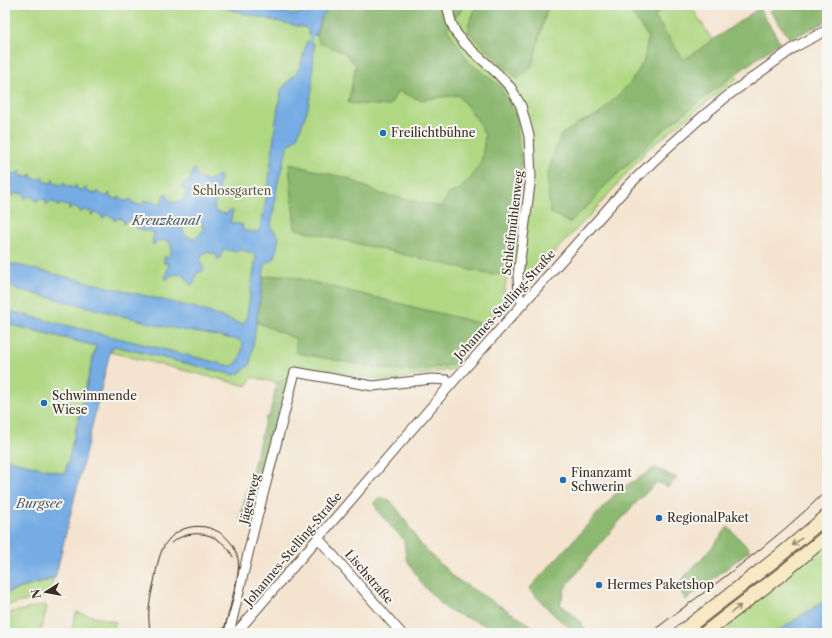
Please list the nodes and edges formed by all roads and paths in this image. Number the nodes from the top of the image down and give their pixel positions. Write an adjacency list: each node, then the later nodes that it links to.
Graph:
1 (447, 5): 3 (street, Schleifmühlenweg)
2 (827, 31): 3 (street, Johannes-Stelling-Straße)
3 (524, 303): 4 (street, Johannes-Stelling-Straße)
4 (452, 383): 7 (street, Johannes-Stelling-Straße); 8 (street, Jägerweg)
5 (827, 516): 11 (street, one-way to 11)
6 (827, 536): 12 (street, one-way to 6)
7 (318, 538): 9 (street, Johannes-Stelling-Straße); 10 (street, Lischstraße)
8 (229, 633)
9 (236, 633)
10 (401, 633)
11 (680, 633)
12 (705, 633)

